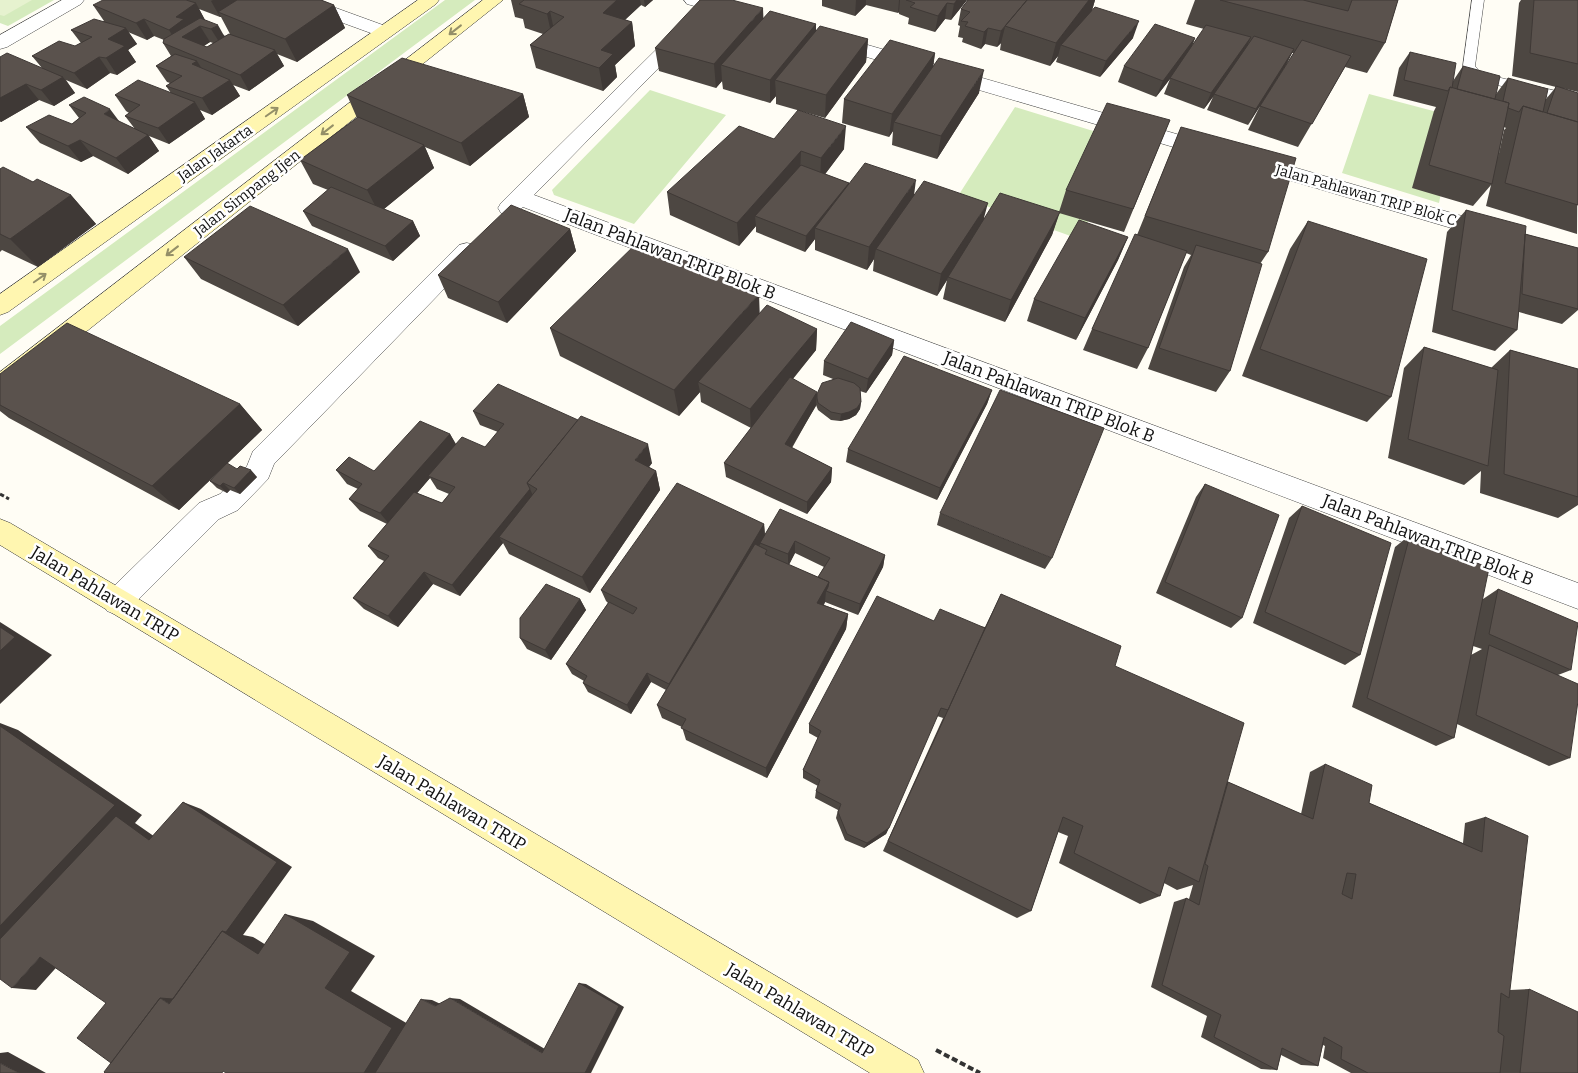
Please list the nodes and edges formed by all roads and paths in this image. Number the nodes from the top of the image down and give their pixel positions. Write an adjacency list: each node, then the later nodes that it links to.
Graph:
1 (74, 0): 10 (street)
2 (297, 0): 8 (street)
3 (430, 0): 8 (main road, Jalan Jakarta)
4 (494, 0): 15 (main road, Jalan Simpang Ijen, one-way to 15)
5 (1478, 0): 11 (lane)
6 (702, 3): 7 (street); 12 (street)
7 (749, 16)
8 (385, 32): 14 (main road, Jalan Jakarta, one-way to 8)
9 (816, 36): 13 (street, Jalan Pahlawan TRIP Blok C)
10 (0, 43)
11 (1578, 100)
12 (520, 198): 17 (street, Jalan Pahlawan TRIP Blok B); 18 (street)
13 (1512, 237)
14 (0, 306)
15 (0, 386)
16 (0, 531): 18 (main road, Jalan Pahlawan TRIP)
17 (1578, 596)
18 (117, 602): 19 (main road, Jalan Pahlawan TRIP)
19 (905, 1073)

